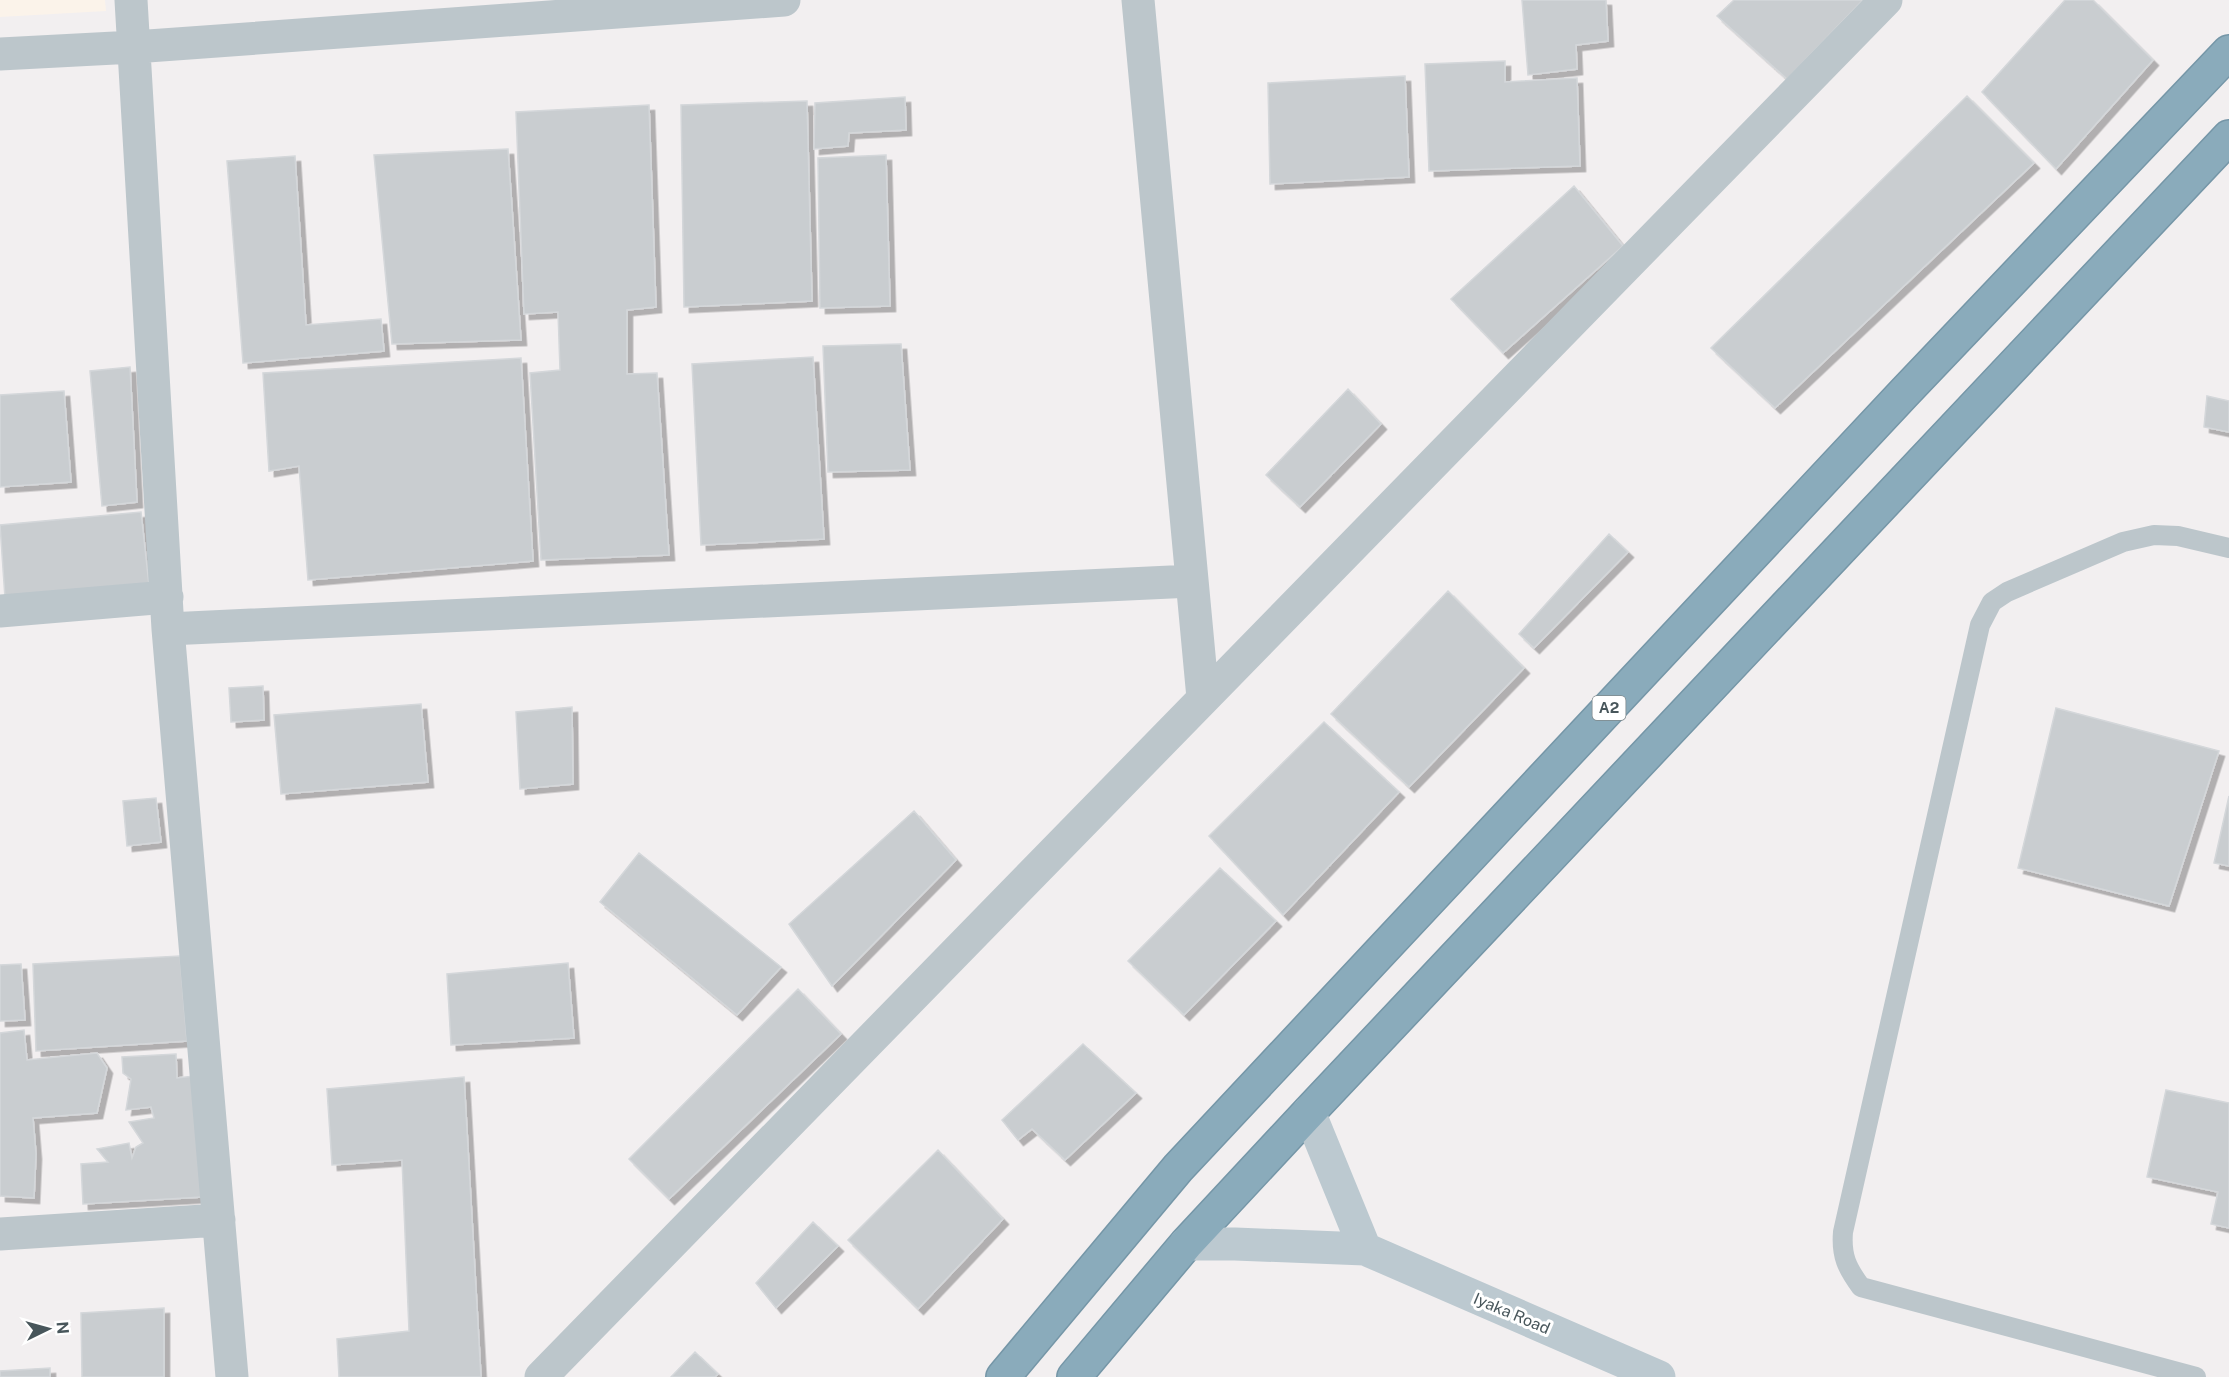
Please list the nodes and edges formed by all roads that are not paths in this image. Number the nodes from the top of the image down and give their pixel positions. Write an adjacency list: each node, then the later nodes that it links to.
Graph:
1 (131, 0): 5 (street)
2 (784, 0): 5 (street)
3 (1138, 0): 10 (street)
4 (1886, 0): 13 (street)
5 (134, 46): 7 (street); 12 (street)
6 (2229, 52): 21 (highway, A2)
7 (0, 54)
8 (2229, 137): 14 (highway)
9 (2229, 548): 24 (lane)
10 (1192, 581): 12 (street); 13 (street)
11 (0, 611): 12 (street)
12 (168, 613): 15 (street)
13 (1203, 698): 20 (street)
14 (1309, 1112): 17 (highway); 18 (main road)
15 (219, 1220): 16 (street); 19 (street)
16 (0, 1234)
17 (1186, 1244): 18 (main road); 22 (highway)
18 (1365, 1250): 23 (main road, Iyaka Road)
19 (232, 1377)
20 (541, 1377)
21 (1003, 1377)
22 (1074, 1377)
23 (1659, 1377)
24 (2196, 1377)

